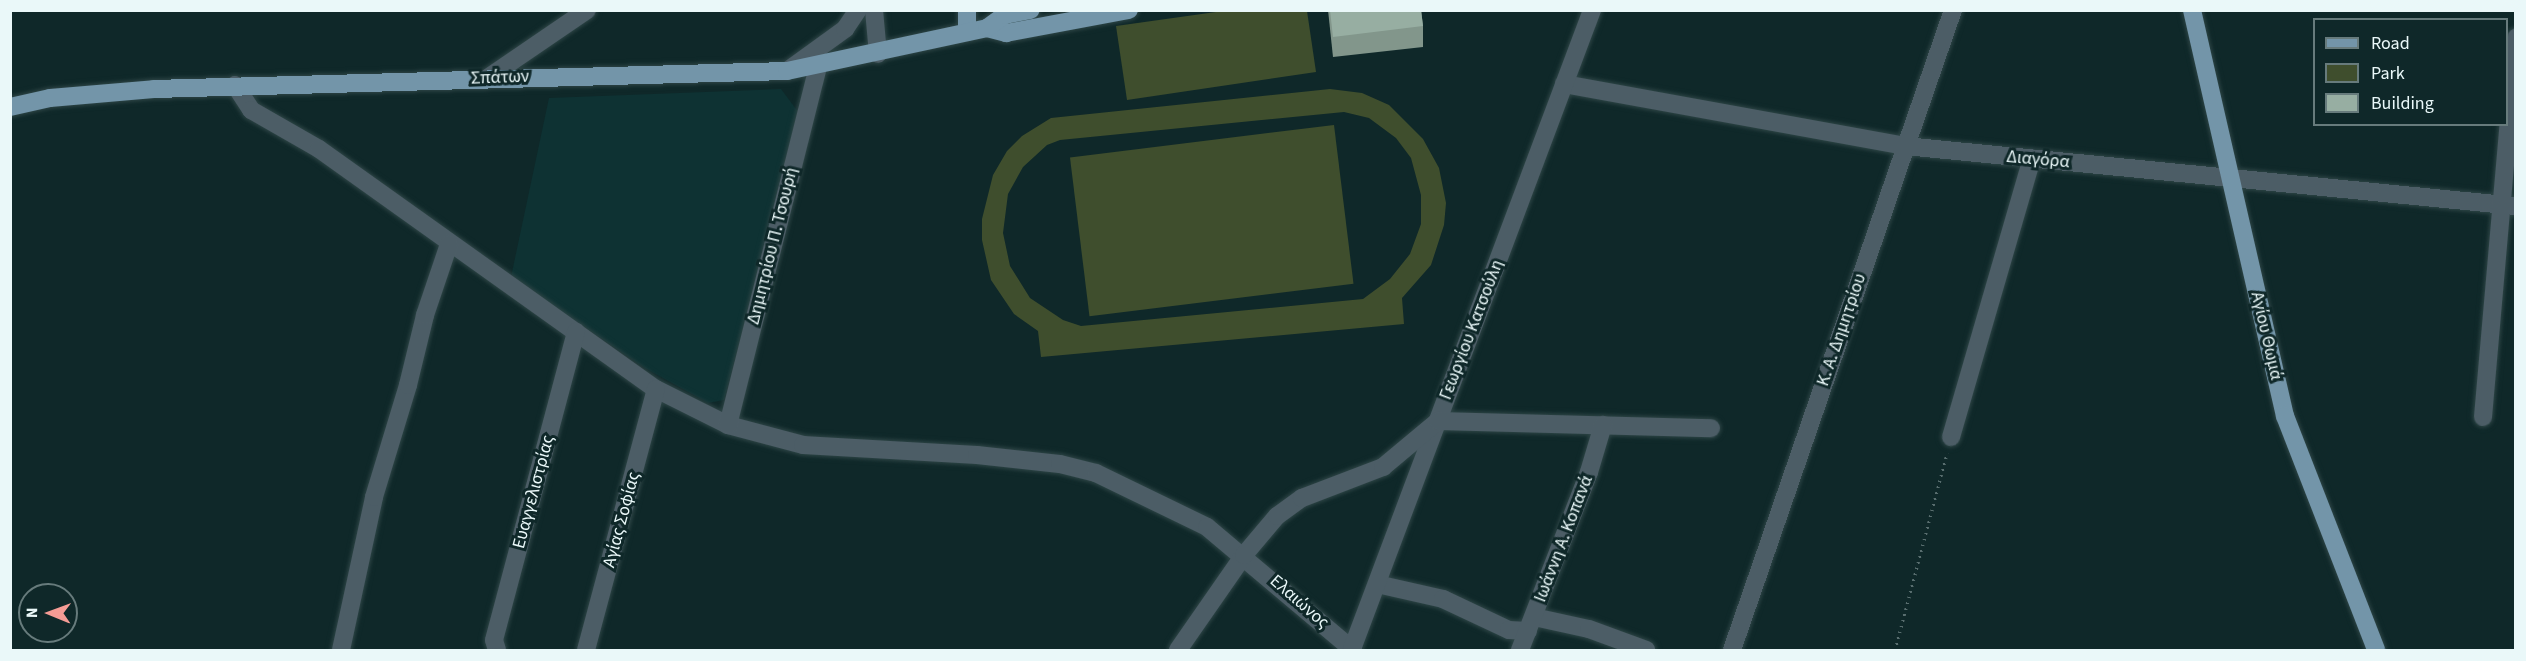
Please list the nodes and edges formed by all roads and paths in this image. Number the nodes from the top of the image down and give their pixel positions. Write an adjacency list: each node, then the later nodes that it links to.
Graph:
1 (587, 10): 16 (street)
2 (858, 10): 15 (street)
3 (874, 10): 13 (street)
4 (967, 10): 11 (main road)
5 (1031, 10): 10 (main road)
6 (1129, 10): 10 (main road)
7 (1592, 10): 17 (street, Γεωργίου Κατσούλη)
8 (1953, 10): 20 (street, Κ. Α. Δημητρίου)
9 (2192, 10): 22 (main road, Αγίου Θωμά)
10 (987, 19): 11 (main road, Σπάτων)
11 (967, 33): 13 (main road, Σπάτων)
12 (2516, 37): 23 (street)
13 (878, 54): 14 (main road, Σπάτων)
14 (818, 66): 15 (main road, Σπάτων); 29 (street, Δημητρίου Π. Τσουρή)
15 (787, 70): 16 (main road, Σπάτων)
16 (486, 79): 18 (main road, Σπάτων)
17 (1564, 84): 20 (street, Διαγόρα); 28 (street, Γεωργίου Κατσούλη)
18 (235, 86): 19 (main road, Σπάτων); 24 (street, Ελαιώνος)
19 (10, 107)
20 (1905, 146): 21 (street, Διαγόρα); 43 (street, Κ. Α. Δημητρίου)
21 (2032, 159): 22 (street, Διαγόρα); 32 (street)
22 (2229, 176): 23 (street, Διαγόρα); 45 (main road, Αγίου Θωμά)
23 (2508, 205): 27 (street)
24 (449, 244): 25 (street, Ελαιώνος); 37 (street)
25 (576, 332): 26 (street, Ελαιώνος); 38 (street, Ευαγγελιστρίας)
26 (656, 389): 29 (street, Ελαιώνος); 39 (street, Αγίας Σοφίας)
27 (2483, 417)
28 (1438, 422): 30 (street); 33 (street); 34 (street, Γεωργίου Κατσούλη)
29 (728, 425): 33 (street, Ελαιώνος)
30 (1603, 426): 31 (street); 35 (street, Ιωάννη Α. Κοπανά)
31 (1711, 428)
32 (1951, 437): 44 (path)
33 (1244, 555): 36 (street, Ελαιώνος); 40 (street)
34 (1377, 584): 35 (street); 36 (street, Γεωργίου Κατσούλη)
35 (1531, 624): 41 (street, Ιωάννη Α. Κοπανά); 42 (street)
36 (1353, 650)
37 (341, 651)
38 (497, 651)
39 (586, 651)
40 (1178, 651)
41 (1520, 651)
42 (1646, 651)
43 (1732, 651)
44 (1895, 651)
45 (2376, 651)

